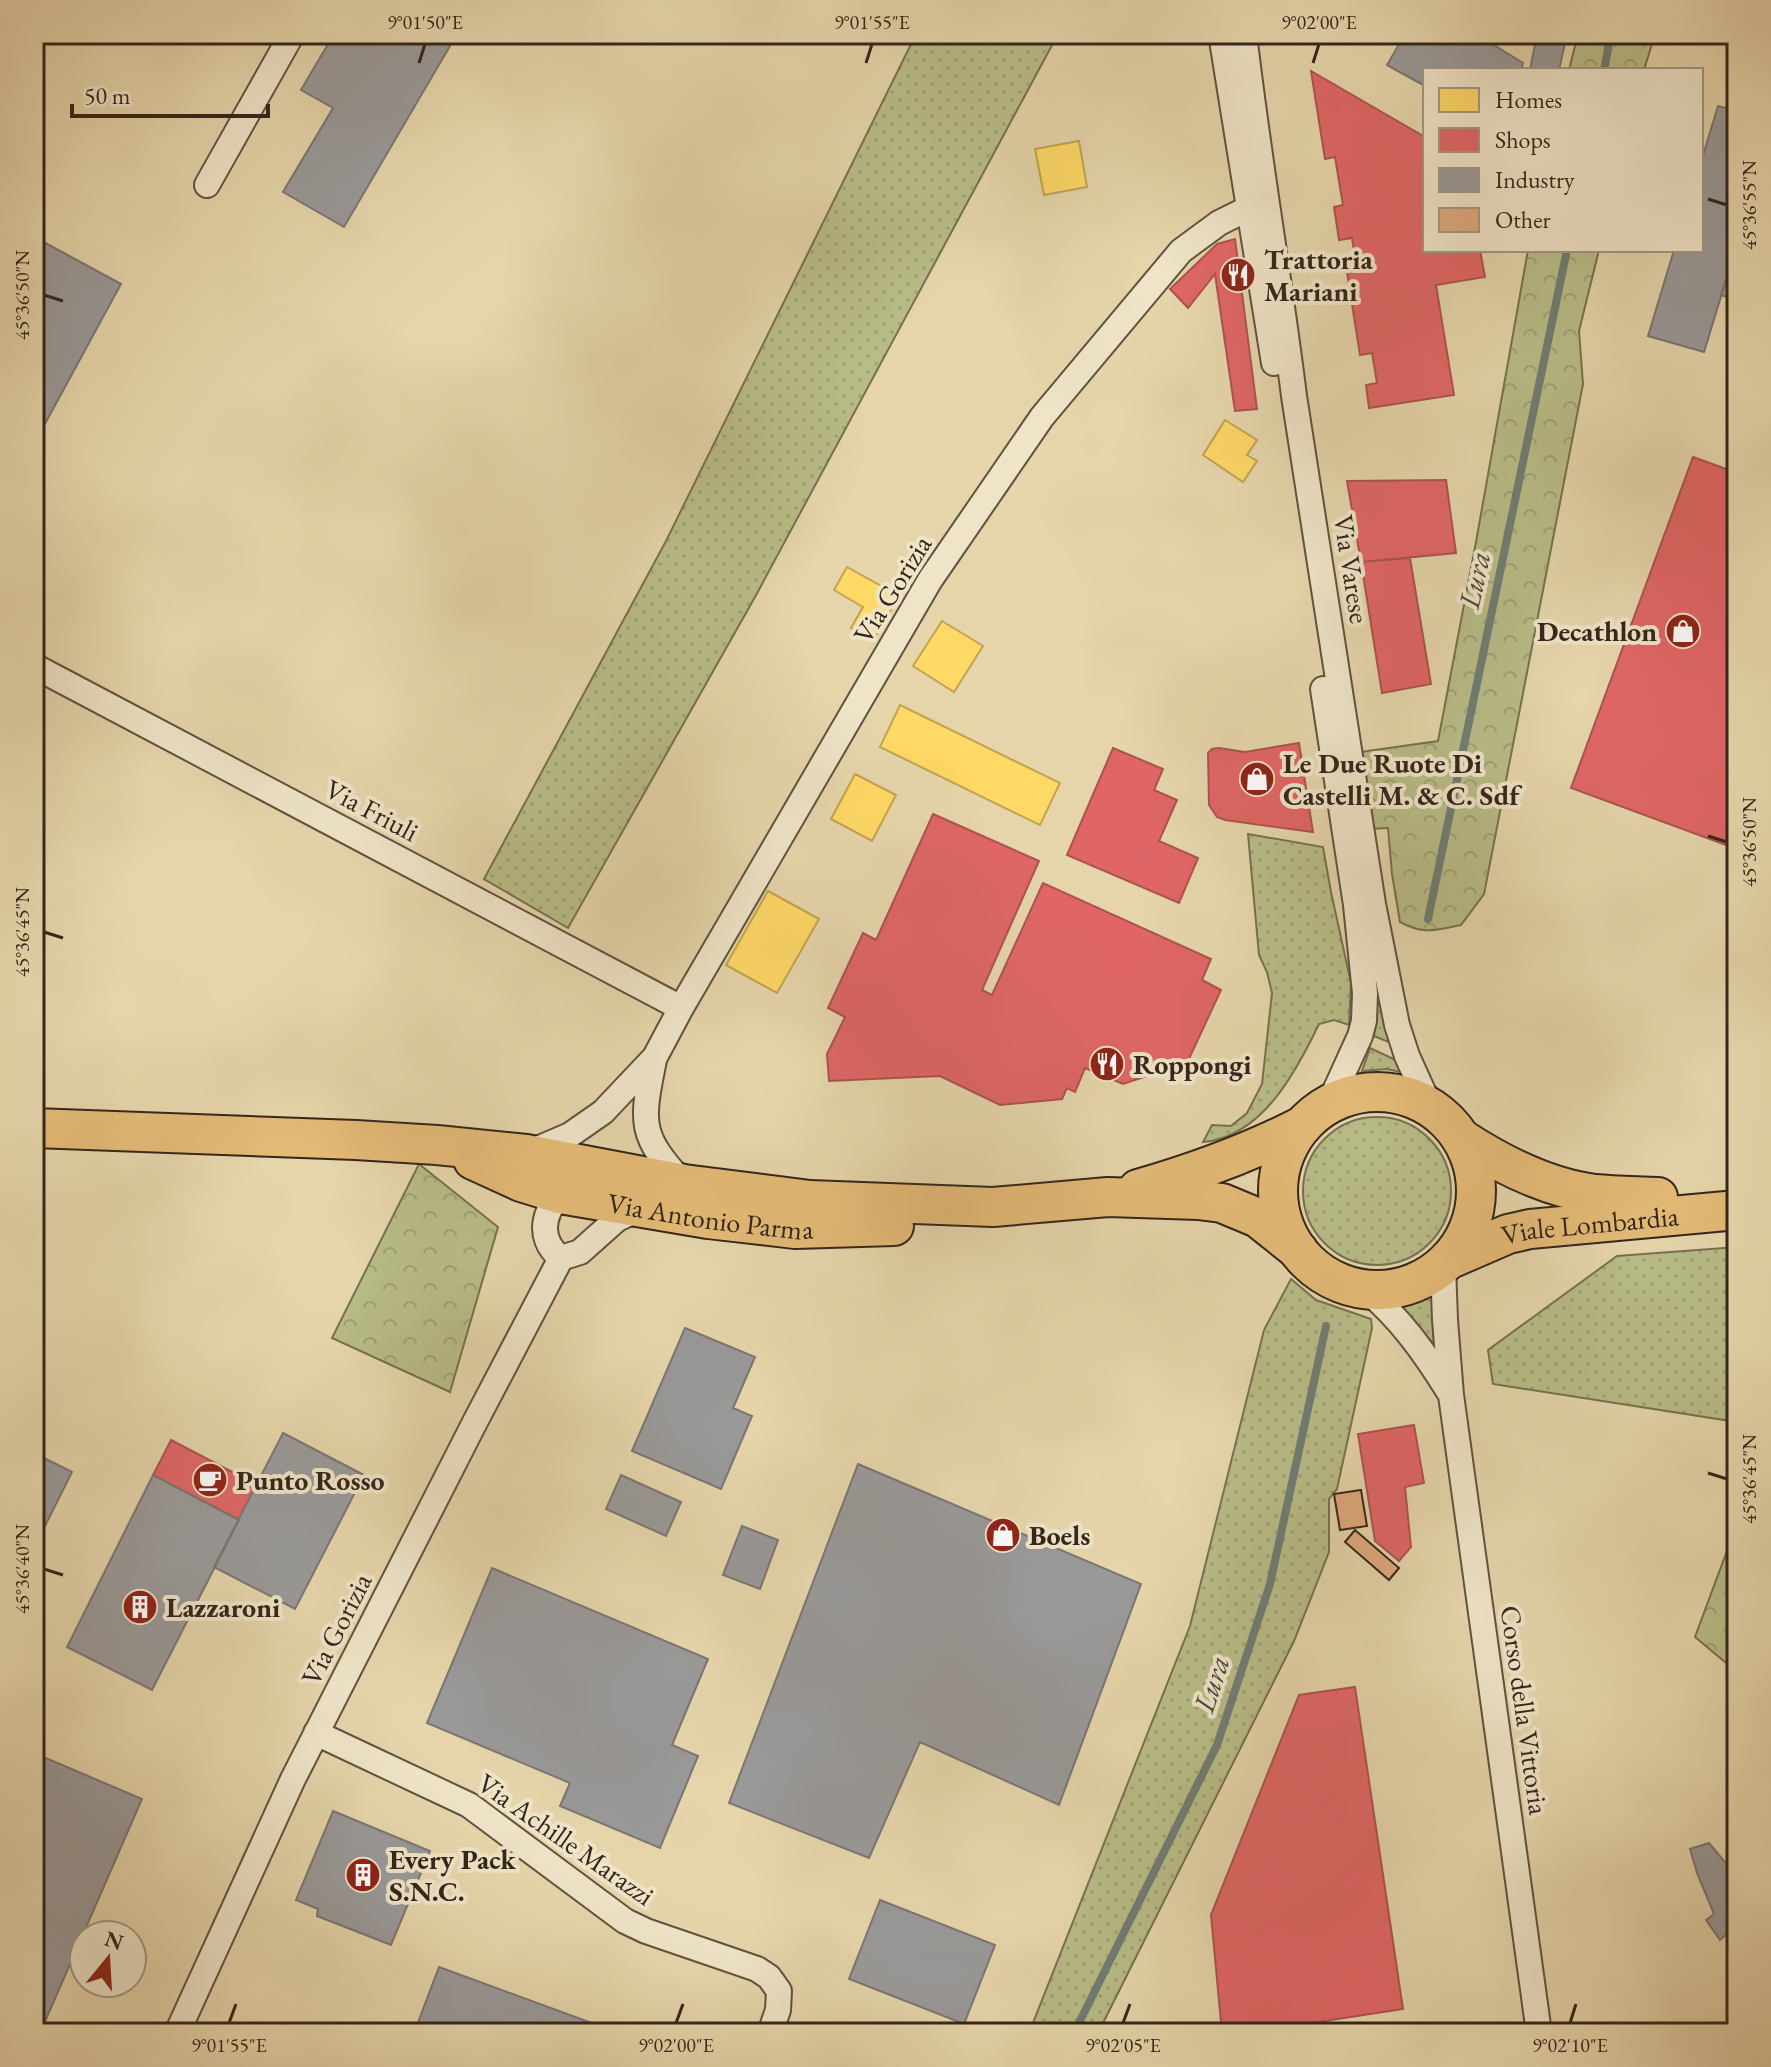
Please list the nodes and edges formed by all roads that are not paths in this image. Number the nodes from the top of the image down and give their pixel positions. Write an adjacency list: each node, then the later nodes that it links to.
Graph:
1 (292, 34): 4 (street)
2 (1221, 34): 5 (street, Via Varese)
3 (1244, 34): 9 (street, Via Varese)
4 (207, 185)
5 (1249, 208): 7 (street, Via Gorizia); 10 (street, Via Varese)
6 (34, 666): 7 (street, Via Friuli)
7 (681, 1008): 8 (street, Via Gorizia)
8 (655, 1057): 14 (street, Via Gorizia); 15 (street, Via Gorizia)
9 (1430, 1107): 10 (main road); 12 (main road)
10 (1316, 1115): 17 (main road, Via Antonio Parma); 22 (main road)
11 (34, 1128): 13 (main road, Via Antonio Parma)
12 (1462, 1139): 18 (main road, Viale Lombardia); 24 (main road)
13 (437, 1145): 14 (main road, Via Antonio Parma); 16 (main road, Via Antonio Parma)
14 (526, 1154): 15 (main road, Via Antonio Parma)
15 (684, 1184): 16 (street); 19 (main road, Via Antonio Parma)
16 (560, 1194): 20 (main road, Via Antonio Parma); 23 (street)
17 (1108, 1197): 19 (main road, Via Antonio Parma); 22 (main road, Via Antonio Parma)
18 (1737, 1204)
19 (993, 1207): 20 (main road, Via Antonio Parma)
20 (641, 1208): 23 (street)
21 (1737, 1210): 24 (main road, Viale Lombardia)
22 (1298, 1250): 25 (main road)
23 (561, 1258): 27 (street, Via Gorizia)
24 (1446, 1263): 25 (main road); 26 (street, Corso della Vittoria)
25 (1365, 1289): 26 (street, Corso della Vittoria)
26 (1451, 1395): 30 (street, Corso della Vittoria)
27 (316, 1733): 28 (street, Via Gorizia); 29 (street, Via Achille Marazzi)
28 (177, 2033)
29 (770, 2033)
30 (1539, 2033)

